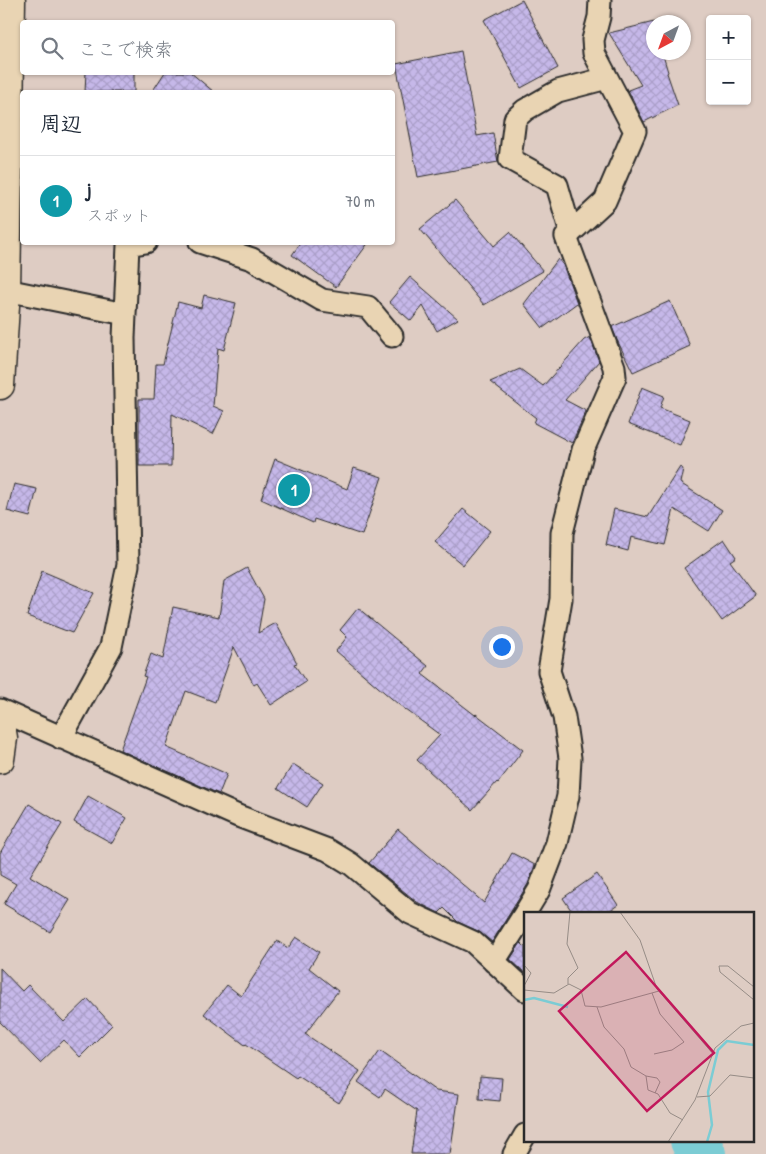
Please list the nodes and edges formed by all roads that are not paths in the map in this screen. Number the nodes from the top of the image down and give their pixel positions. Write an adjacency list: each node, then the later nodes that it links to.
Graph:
1 (11, 0): 7 (main road)
2 (600, 0): 3 (street)
3 (607, 78): 4 (street); 4 (street)
4 (571, 233): 15 (street)
5 (128, 245): 8 (street)
6 (210, 245): 9 (street)
7 (6, 290): 8 (street); 10 (main road)
8 (125, 314): 13 (street)
9 (392, 336)
10 (0, 385)
11 (0, 710): 13 (street)
12 (0, 721): 14 (main road)
13 (62, 738): 17 (street)
14 (0, 759)
15 (526, 912)
16 (524, 915): 17 (street)
17 (494, 962): 18 (street)
18 (524, 989)
19 (524, 1137): 20 (street)
20 (514, 1154)

